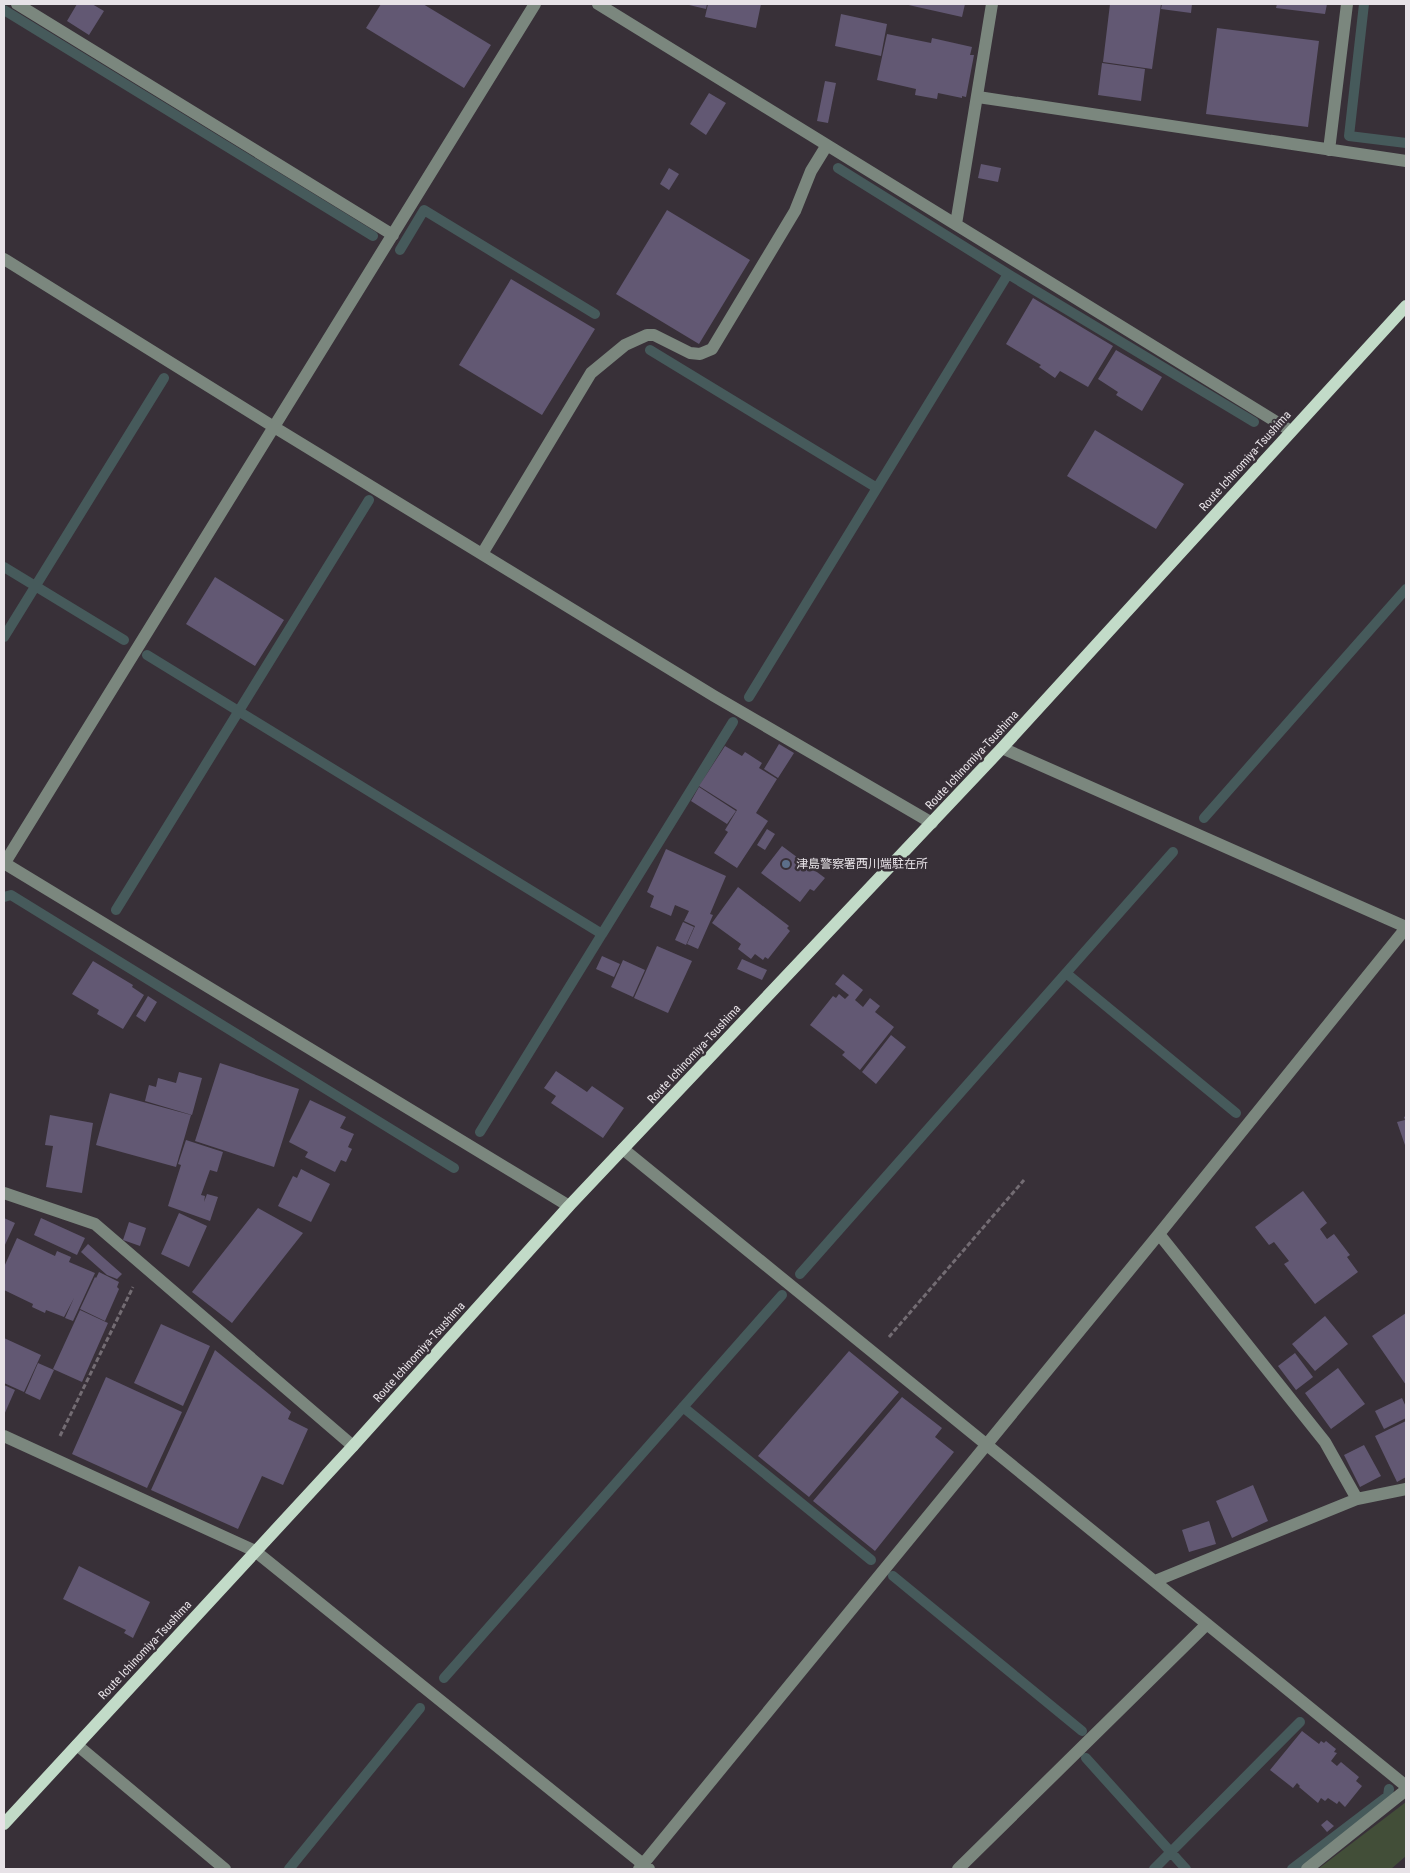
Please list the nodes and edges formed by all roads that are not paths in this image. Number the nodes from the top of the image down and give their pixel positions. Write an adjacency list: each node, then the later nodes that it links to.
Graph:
1 (16, 4): 11 (street)
2 (535, 4): 11 (street)
3 (598, 4): 7 (street)
4 (992, 4): 6 (street)
5 (1347, 4): 8 (street)
6 (978, 97): 8 (street); 10 (street)
7 (827, 145): 10 (street); 16 (street)
8 (1329, 150): 9 (street)
9 (1406, 162)
10 (956, 224): 15 (street)
11 (393, 235): 14 (street)
12 (4, 259): 14 (street)
13 (1406, 306): 15 (main road, Route Ichinomiya-Tsushima)
14 (274, 427): 16 (street); 19 (street)
15 (1291, 431): 17 (main road, Route Ichinomiya-Tsushima)
16 (482, 554): 18 (street)
17 (1002, 748): 18 (main road, Route Ichinomiya-Tsushima); 20 (street)
18 (932, 823): 21 (main road, Route Ichinomiya-Tsushima)
19 (4, 863): 23 (street)
20 (1406, 928): 24 (street)
21 (623, 1149): 23 (main road, Route Ichinomiya-Tsushima); 26 (street)
22 (4, 1193): 27 (street)
23 (569, 1206): 27 (main road, Route Ichinomiya-Tsushima)
24 (1160, 1234): 26 (street); 29 (street)
25 (4, 1436): 30 (street)
26 (987, 1444): 31 (street); 36 (street)
27 (353, 1446): 30 (main road, Route Ichinomiya-Tsushima)
28 (1406, 1489): 29 (street)
29 (1357, 1499): 31 (street)
30 (255, 1551): 33 (main road, Route Ichinomiya-Tsushima); 36 (street)
31 (1155, 1581): 32 (street)
32 (1207, 1624): 34 (street); 38 (street)
33 (77, 1745): 35 (main road, Route Ichinomiya-Tsushima); 37 (street)
34 (1406, 1788): 39 (street)
35 (4, 1824)
36 (643, 1868)
37 (225, 1869)
38 (958, 1869)
39 (1307, 1869)

